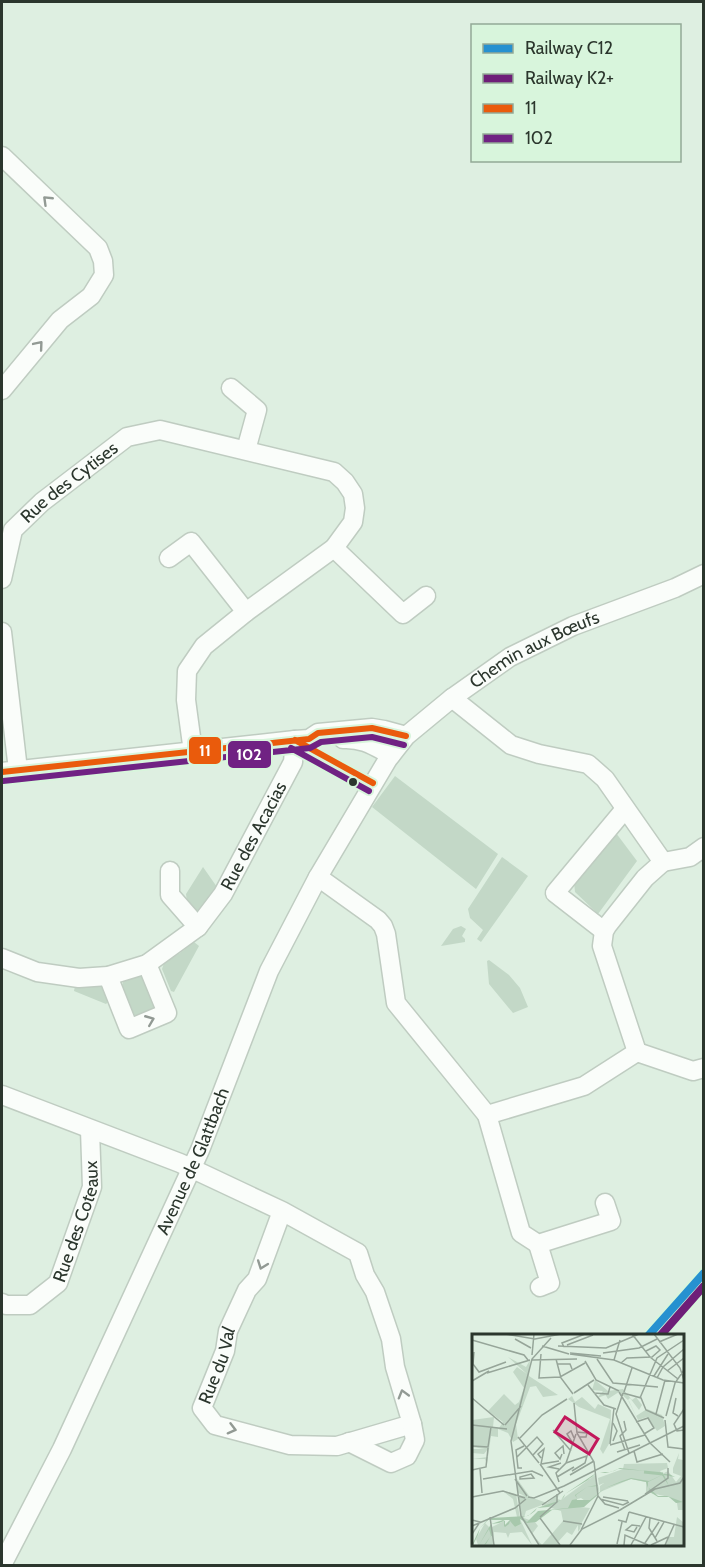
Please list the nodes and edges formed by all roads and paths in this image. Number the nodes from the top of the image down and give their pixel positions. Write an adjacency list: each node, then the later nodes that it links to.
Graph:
1 (2, 156): 3 (street, one-way to 1)
2 (231, 388): 4 (street)
3 (2, 390)
4 (246, 450): 5 (street, Rue des Cytises); 8 (street, Rue des Cytises)
5 (334, 548): 9 (street); 10 (street, Rue des Cytises)
6 (169, 558): 10 (street)
7 (704, 574): 12 (street, Chemin aux Bœufs)
8 (2, 579)
9 (426, 596)
10 (246, 612): 15 (street, Rue des Cytises)
11 (2, 632): 17 (street)
12 (452, 698): 13 (street, Chemin aux Bœufs); 18 (street)
13 (406, 736): 14 (street); 16 (street, Chemin aux Bœufs)
14 (302, 740): 15 (street); 16 (street); 23 (street, Rue des Acacias)
15 (193, 752): 17 (street)
16 (390, 757): 22 (street, Avenue de Glattbach)
17 (10, 771)
18 (625, 808): 20 (street); 24 (street)
19 (704, 847): 20 (street)
20 (663, 862): 24 (street)
21 (170, 871): 23 (street)
22 (318, 877): 31 (street); 33 (street, Avenue de Glattbach)
23 (198, 927): 26 (street, Rue des Acacias)
24 (604, 931): 28 (street)
25 (2, 958): 27 (street, Rue des Acacias)
26 (147, 964): 27 (street, Rue des Acacias); 27 (street, one-way to 26)
27 (108, 976)
28 (637, 1052): 29 (street); 31 (street)
29 (704, 1068)
30 (2, 1095): 32 (street, Rue des Coteaux)
31 (487, 1115): 36 (street)
32 (90, 1130): 33 (street, Rue des Coteaux); 38 (street, Rue des Coteaux)
33 (191, 1169): 35 (street); 41 (street, Avenue de Glattbach)
34 (605, 1203): 36 (street)
35 (282, 1210): 39 (street, one-way to 35); 40 (street, Rue du Val, one-way to 40)
36 (538, 1244): 37 (street)
37 (540, 1287)
38 (2, 1303)
39 (412, 1424): 40 (street, Rue du Val); 40 (street)
40 (349, 1442)
41 (2, 1565)

